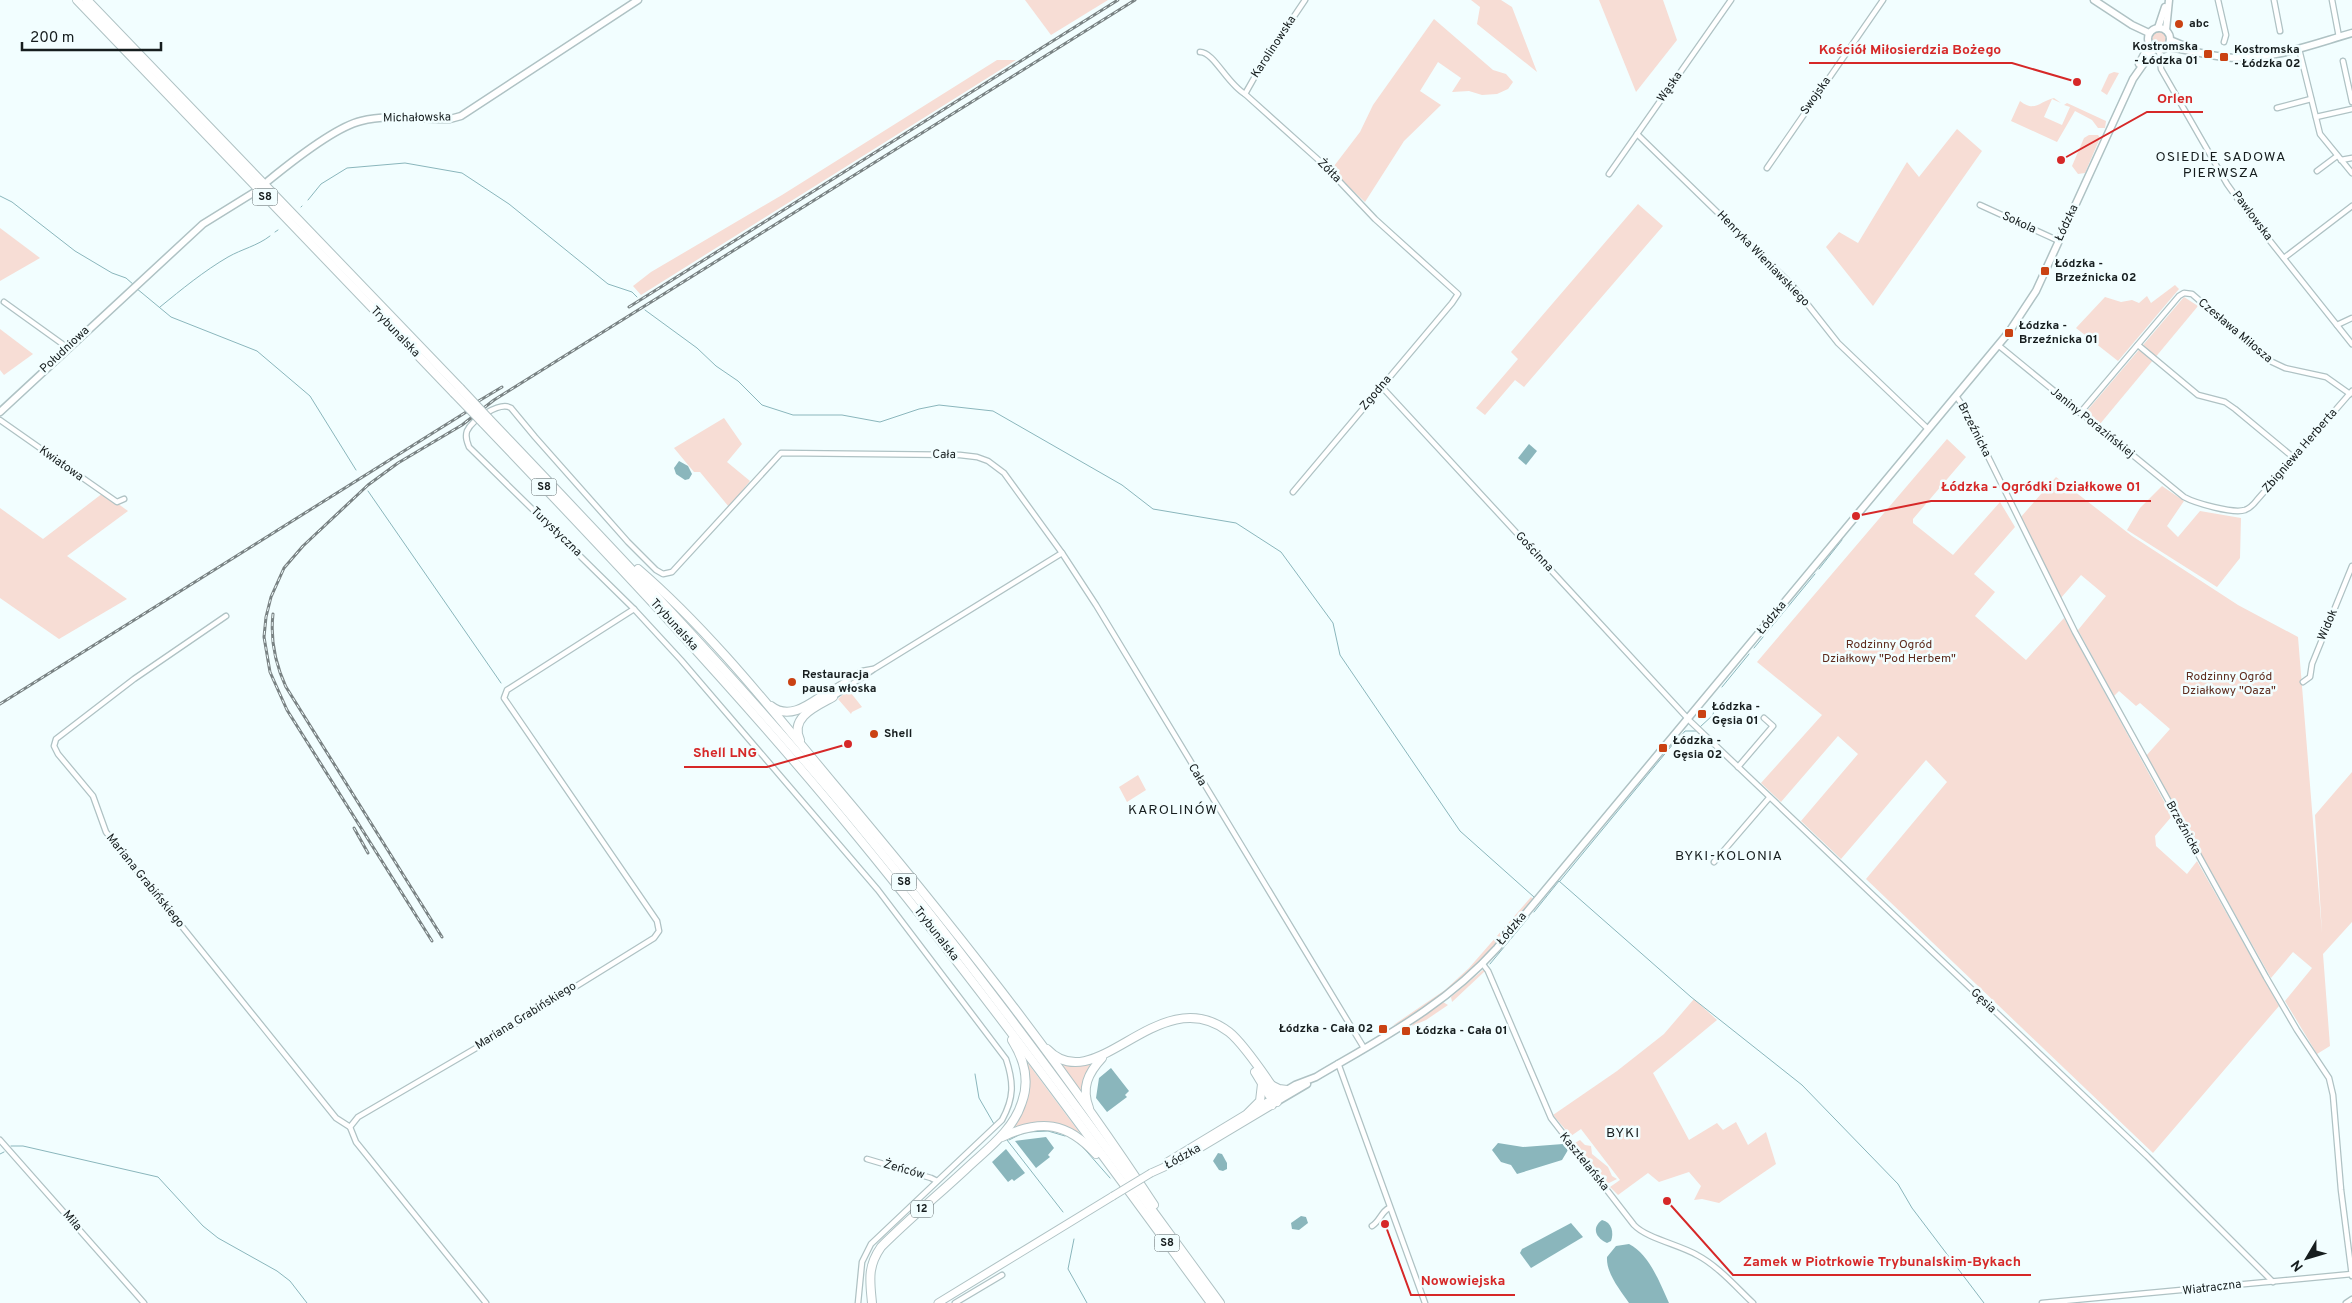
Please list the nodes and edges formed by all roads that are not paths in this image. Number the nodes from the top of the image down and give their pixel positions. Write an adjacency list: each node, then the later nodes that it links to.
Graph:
1 (77, 0): 53 (highway, Trybunalska / S8)
2 (87, 0): 53 (highway, Trybunalska / S8)
3 (638, 0): 38 (main road, Michałowska)
4 (1305, 0): 24 (street, Karolinowska)
5 (1730, 0): 30 (street, Wąska)
6 (1883, 0): 34 (street, Swojska)
7 (2094, 0): 15 (main road)
8 (2168, 0): 12 (main road); 13 (main road)
9 (2218, 0): 18 (street)
10 (2274, 0): 14 (street)
11 (2332, 0): 17 (street)
12 (2158, 28): 13 (main road); 15 (main road)
13 (2166, 30): 19 (main road)
14 (2280, 31)
15 (2149, 33): 20 (main road)
16 (2352, 33): 17 (main road)
17 (2340, 37): 21 (main road)
18 (2224, 42)
19 (2168, 43): 20 (main road); 21 (main road)
20 (2154, 48): 42 (main road, Łódzka); 43 (street, Pawłowska)
21 (2298, 48): 25 (street)
22 (1200, 52): 24 (street, Żółta)
23 (2344, 61): 26 (street)
24 (1245, 94): 44 (street, Żółta)
25 (2311, 99): 27 (street); 29 (street)
26 (2352, 102)
27 (2277, 108)
28 (2352, 109): 29 (street)
29 (2316, 117): 31 (street)
30 (1637, 134): 37 (street, Wąska); 60 (street, Henryka Wieniawskiego)
31 (2337, 156): 33 (street); 35 (street)
32 (2352, 158): 33 (street)
33 (2341, 160): 36 (street)
34 (1767, 168)
35 (2317, 171)
36 (2352, 173)
37 (1609, 174)
38 (268, 181)
39 (253, 193): 51 (main road, Południowa)
40 (1980, 205): 42 (street, Sokola)
41 (2352, 206): 43 (street)
42 (2059, 241): 50 (main road, Łódzka)
43 (2284, 258): 47 (street, Pawłowska)
44 (1458, 294): 52 (street, Zgodna)
45 (4, 302): 51 (street)
46 (2352, 318): 47 (street)
47 (2337, 325): 48 (street, Pawłowska)
48 (2352, 344)
49 (2138, 345): 54 (street, Czesława Miłosza); 57 (street, Czesława Miłosza); 62 (street)
50 (1998, 346): 55 (main road, Łódzka); 57 (street, Janiny Porazińskiej)
51 (68, 348): 56 (main road, Południowa)
52 (1381, 386): 63 (street, Zgodna); 75 (street, Gościnna)
53 (457, 390): 59 (highway, Trybunalska / S8, bridge)
54 (2351, 393): 62 (street, Zbigniewa Herberta)
55 (1956, 396): 60 (main road, Łódzka); 105 (street, Brzeźnicka)
56 (0, 412)
57 (2080, 414): 65 (street, Janiny Porazińskiej)
58 (0, 420): 64 (street, Kwiatowa)
59 (486, 420): 66 (highway, Trybunalska / S8); 81 (highway, Trybunalska / S8)
60 (1928, 429): 75 (main road, Łódzka)
61 (781, 453): 67 (street, Cała); 69 (street, Turystyczna)
62 (2294, 458): 65 (street, Zbigniewa Herberta)
63 (1293, 492)
64 (124, 499)
65 (2246, 509)
66 (610, 544): 73 (highway); 103 (highway, Trybunalska / S8)
67 (1062, 553): 72 (street); 84 (street, Cała)
68 (2352, 566): 71 (street, Widok)
69 (634, 609): 94 (street, Mariana Grabińskiego); 99 (street)
70 (226, 616): 94 (street, Mariana Grabińskiego)
71 (2303, 682)
72 (832, 693): 73 (highway); 76 (highway)
73 (763, 701): 76 (highway)
74 (1764, 718): 77 (street)
75 (1689, 720): 77 (street, Gęsia); 80 (main road, Łódzka)
76 (804, 748): 83 (highway)
77 (1738, 768): 78 (street, Gęsia)
78 (1769, 798): 79 (street); 106 (street, Gęsia)
79 (1714, 862)
80 (1482, 963): 84 (main road, Łódzka); 117 (street, Kasztelańska)
81 (999, 1016): 95 (highway, 12); 100 (highway, Trybunalska / S8)
82 (1192, 1019): 85 (highway); 88 (highway); 89 (highway)
83 (1028, 1027): 85 (highway); 93 (highway)
84 (1364, 1048): 86 (main road, Łódzka)
85 (1105, 1054): 93 (highway)
86 (1338, 1063): 87 (main road, Łódzka); 101 (street)
87 (1316, 1077): 90 (main road, Łódzka); 91 (main road, Łódzka)
88 (1261, 1082): 91 (highway); 92 (highway)
89 (1271, 1085): 90 (highway); 91 (highway)
90 (1287, 1090): 91 (main road, Łódzka)
91 (1274, 1101): 92 (main road, Łódzka); 98 (main road, Łódzka)
92 (1248, 1113): 98 (main road, Łódzka)
93 (1095, 1119): 103 (highway)
94 (350, 1127): 110 (street, Mariana Grabińskiego)
95 (1000, 1137): 100 (highway); 108 (highway, 12)
96 (0, 1140): 109 (street, Miła)
97 (867, 1159): 99 (street, Żeńców)
98 (1151, 1173): 112 (main road, Łódzka, bridge)
99 (937, 1181): 111 (street, Żeńców)
100 (1123, 1183): 114 (highway, Trybunalska / S8)
101 (1389, 1208): 102 (street); 116 (street)
102 (1372, 1226)
103 (1174, 1240): 115 (highway, Trybunalska / S8)
104 (1002, 1275): 113 (street)
105 (2352, 1275): 106 (street, Wiatraczna)
106 (2273, 1282): 118 (street, Wiatraczna)
107 (2352, 1299): 119 (street)
108 (872, 1300)
109 (144, 1303)
110 (486, 1303)
111 (858, 1303)
112 (938, 1303)
113 (955, 1303)
114 (1211, 1303)
115 (1220, 1303)
116 (1425, 1303)
117 (1753, 1303)
118 (2042, 1303)
119 (2346, 1303)

